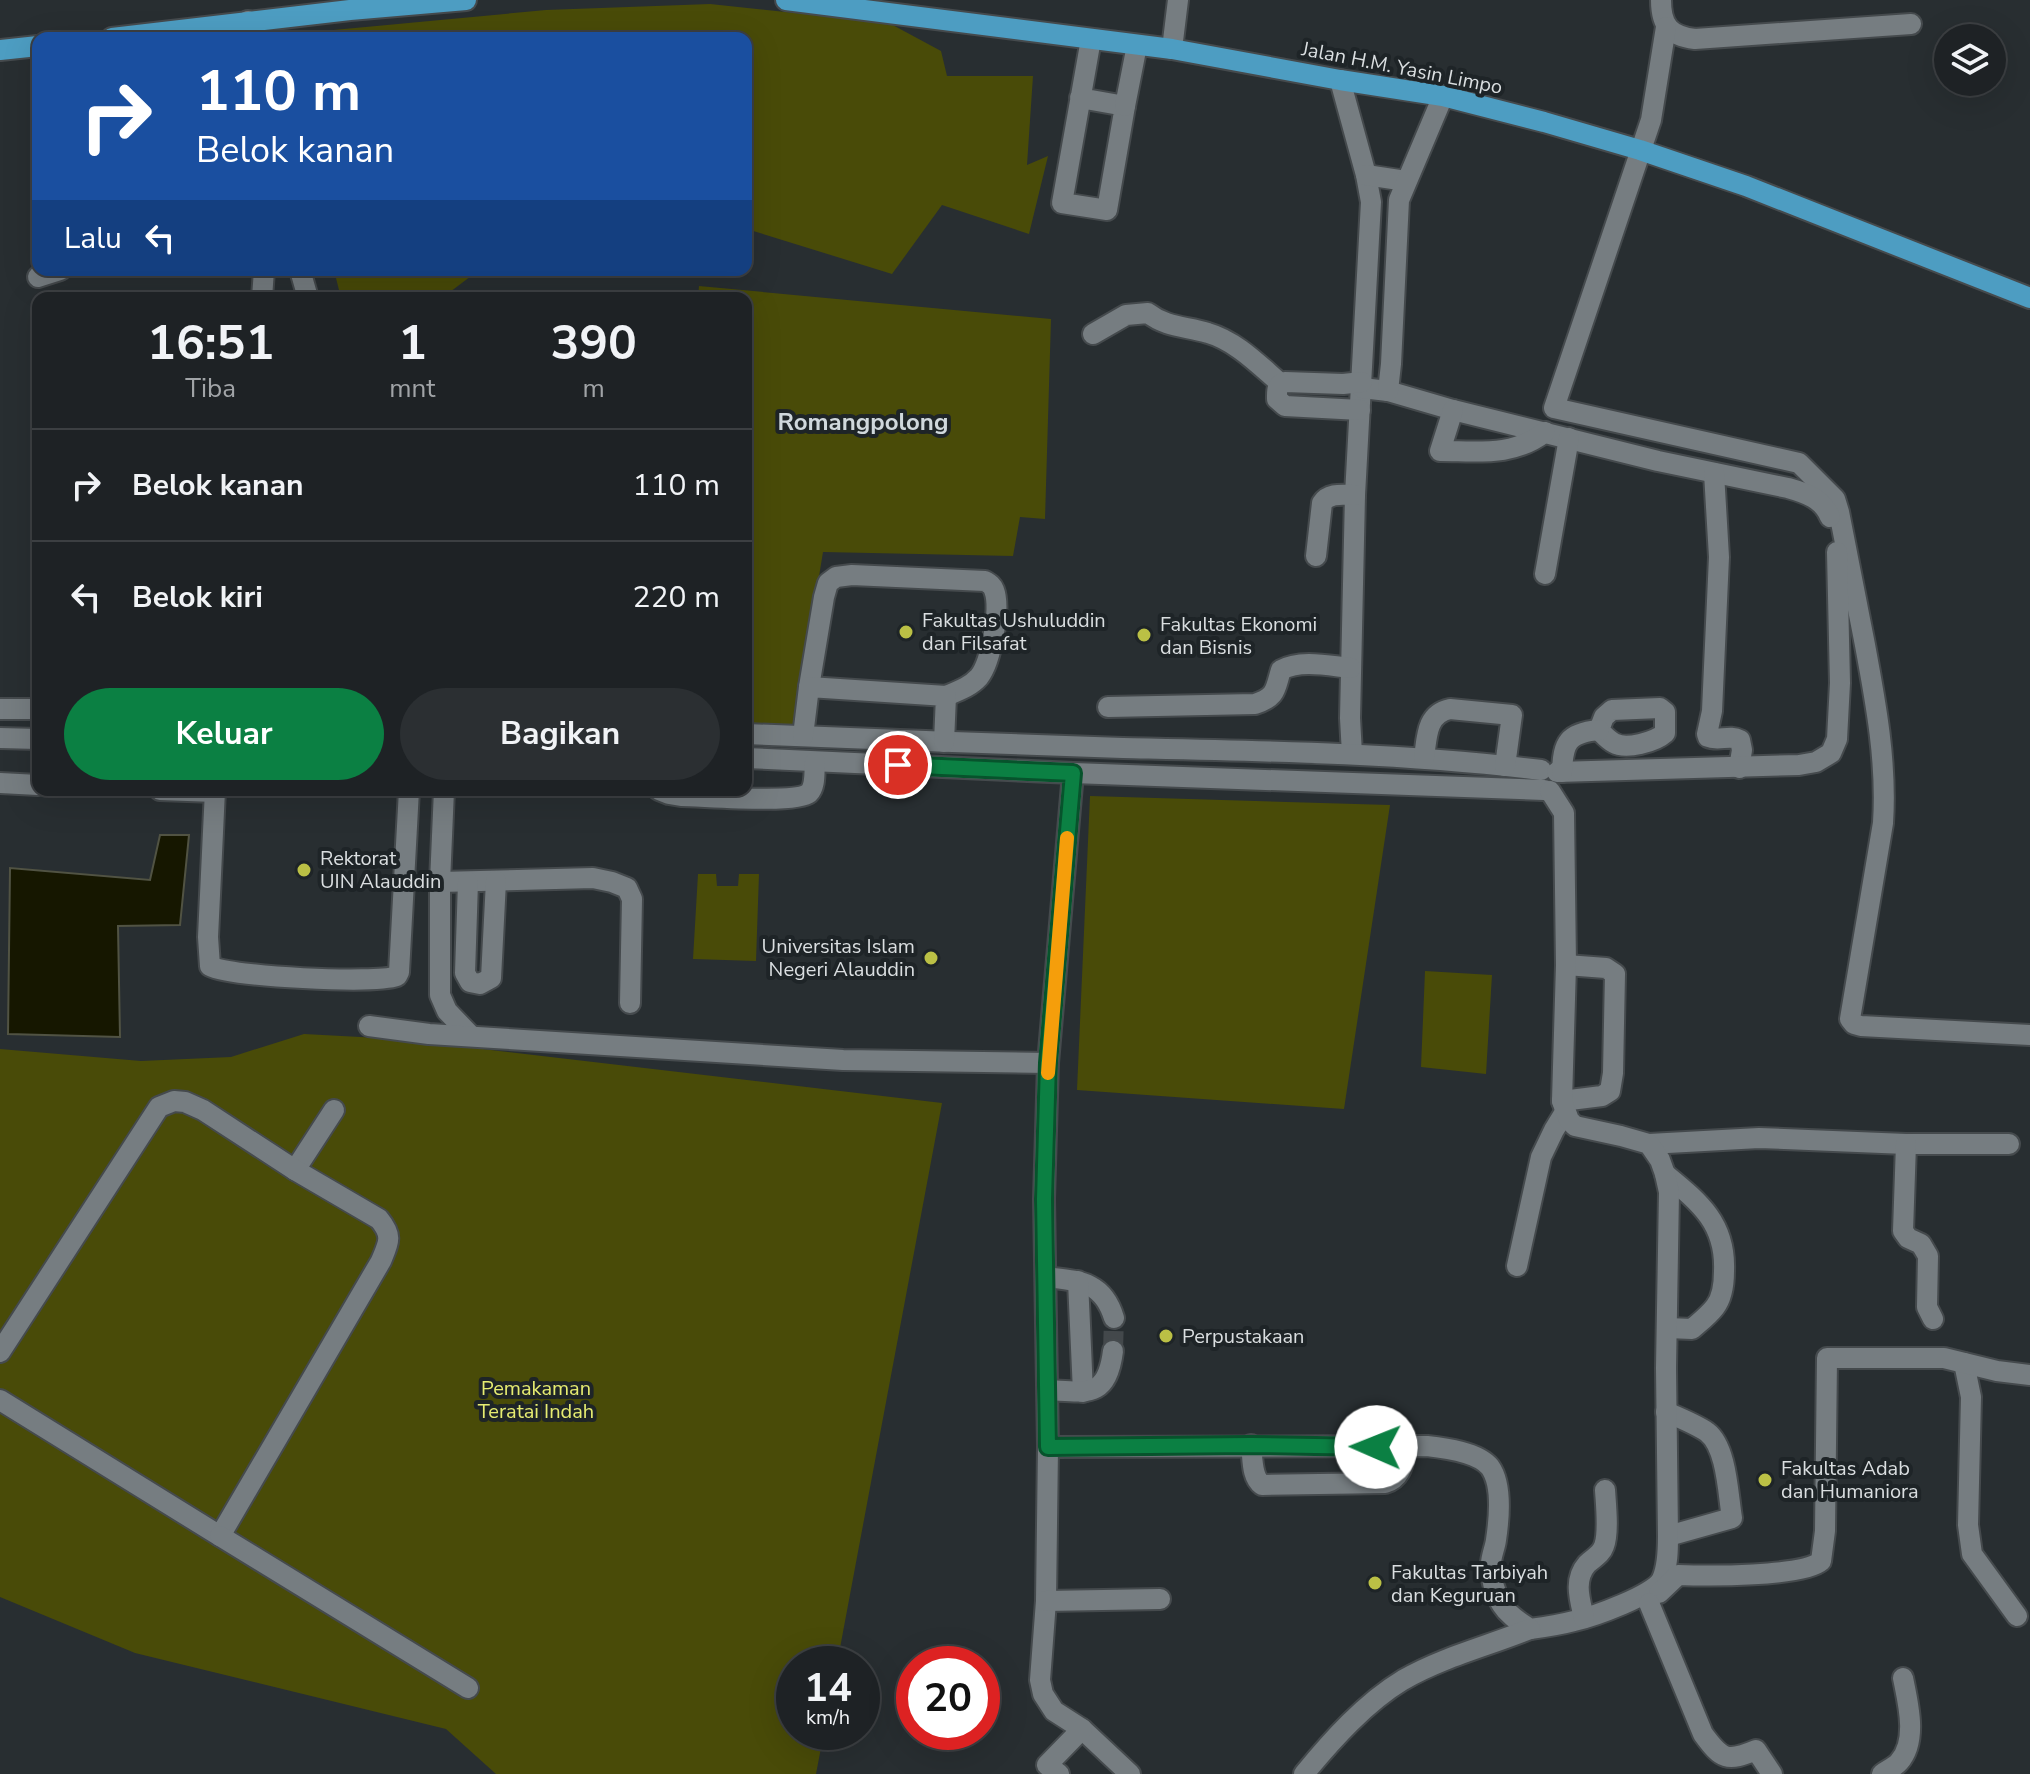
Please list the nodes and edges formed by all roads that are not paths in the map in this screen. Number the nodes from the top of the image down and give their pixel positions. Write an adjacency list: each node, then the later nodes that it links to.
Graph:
1 (466, 0): 5 (main road)
2 (786, 0): 11 (main road, Jalan H.M. Yasin Limpo)
3 (1178, 0): 14 (street)
4 (1661, 0): 8 (street)
5 (385, 3): 6 (main road)
6 (308, 7): 9 (main road)
7 (1911, 24): 8 (street)
8 (1666, 27): 20 (street)
9 (250, 30): 10 (main road)
10 (220, 31)
11 (1091, 39): 12 (main road, Jalan H.M. Yasin Limpo); 18 (street)
12 (1137, 45): 14 (main road, Jalan H.M. Yasin Limpo); 19 (street)
13 (32, 47): 15 (main road)
14 (1172, 49): 16 (main road, Jalan H.M. Yasin Limpo)
15 (0, 50)
16 (1340, 80): 17 (main road, Jalan H.M. Yasin Limpo); 21 (street)
17 (1443, 96): 20 (main road, Jalan H.M. Yasin Limpo); 22 (street)
18 (1080, 98): 19 (street); 19 (street)
19 (1125, 106)
20 (1640, 150): 25 (main road, Jalan H.M. Yasin Limpo); 70 (street)
21 (1366, 175): 22 (street); 28 (street)
22 (1406, 181): 29 (street)
23 (41, 276): 24 (street)
24 (38, 277)
25 (2030, 298)
26 (1093, 334): 27 (street)
27 (1280, 383): 28 (street); 30 (street)
28 (1356, 385): 29 (street); 30 (street)
29 (1388, 391): 31 (street)
30 (1352, 409): 35 (street)
31 (1453, 410): 32 (street); 32 (street)
32 (1545, 432): 33 (street)
33 (1569, 438): 34 (street); 37 (street)
34 (1714, 473): 55 (street); 55 (street)
35 (1355, 495): 36 (street); 38 (street)
36 (1316, 556)
37 (1545, 574)
38 (1351, 668): 41 (street); 50 (street)
39 (809, 687): 40 (street); 40 (street); 46 (street)
40 (946, 696): 49 (street)
41 (1108, 707)
42 (0, 709): 43 (street)
43 (32, 709)
44 (1599, 730): 57 (street)
45 (752, 734): 46 (street)
46 (803, 736): 49 (street)
47 (0, 738): 48 (street)
48 (32, 739)
49 (944, 742): 50 (street)
50 (1352, 754): 52 (street)
51 (752, 758): 53 (street)
52 (1424, 758): 54 (street); 54 (street)
53 (815, 762): 56 (street); 63 (street)
54 (1505, 766): 57 (street)
55 (1739, 768): 57 (street)
56 (1073, 773): 57 (street); 72 (street)
57 (1551, 779): 67 (street)
58 (0, 783): 59 (street)
59 (32, 785)
60 (215, 796): 61 (street)
61 (409, 796)
62 (444, 796): 65 (street)
63 (681, 796)
64 (496, 881): 66 (street); 66 (street); 68 (street)
65 (440, 882): 66 (street); 71 (street)
66 (468, 882)
67 (1566, 965): 73 (street); 73 (street)
68 (630, 1003)
69 (369, 1026): 71 (street)
70 (2030, 1035)
71 (471, 1036): 72 (street)
72 (1048, 1063): 81 (street)
73 (1564, 1107): 75 (street); 80 (street)
74 (334, 1110): 78 (street)
75 (1649, 1144): 76 (street); 79 (street)
76 (1906, 1144): 77 (street); 84 (street)
77 (2009, 1144)
78 (295, 1170): 87 (street); 98 (street)
79 (1665, 1174): 85 (street); 85 (street)
80 (1517, 1266)
81 (1046, 1277): 82 (street); 90 (street)
82 (1078, 1281): 83 (street); 91 (street)
83 (1114, 1318)
84 (1933, 1319)
85 (1668, 1328): 93 (street)
86 (1113, 1351): 91 (street)
87 (0, 1352)
88 (1964, 1363): 89 (street); 102 (street); 103 (street)
89 (2030, 1375)
90 (1048, 1390): 91 (street); 95 (street)
91 (1083, 1392)
92 (0, 1400): 98 (street)
93 (1666, 1412): 99 (street); 99 (street)
94 (1251, 1445): 95 (street); 96 (street); 96 (street)
95 (1048, 1447): 101 (street)
96 (1407, 1447): 105 (street)
97 (1605, 1490): 104 (street)
98 (220, 1536): 107 (street)
99 (1668, 1536): 104 (street)
100 (1160, 1599): 101 (street)
101 (1046, 1601): 108 (street)
102 (1649, 1603): 104 (street); 112 (street)
103 (2017, 1616)
104 (1586, 1622): 105 (street)
105 (1530, 1629): 111 (street)
106 (1903, 1678): 113 (street)
107 (468, 1688)
108 (1082, 1729): 109 (street); 110 (street)
109 (1059, 1774)
110 (1130, 1774)
111 (1304, 1774)
112 (1772, 1774)
113 (1882, 1774)

